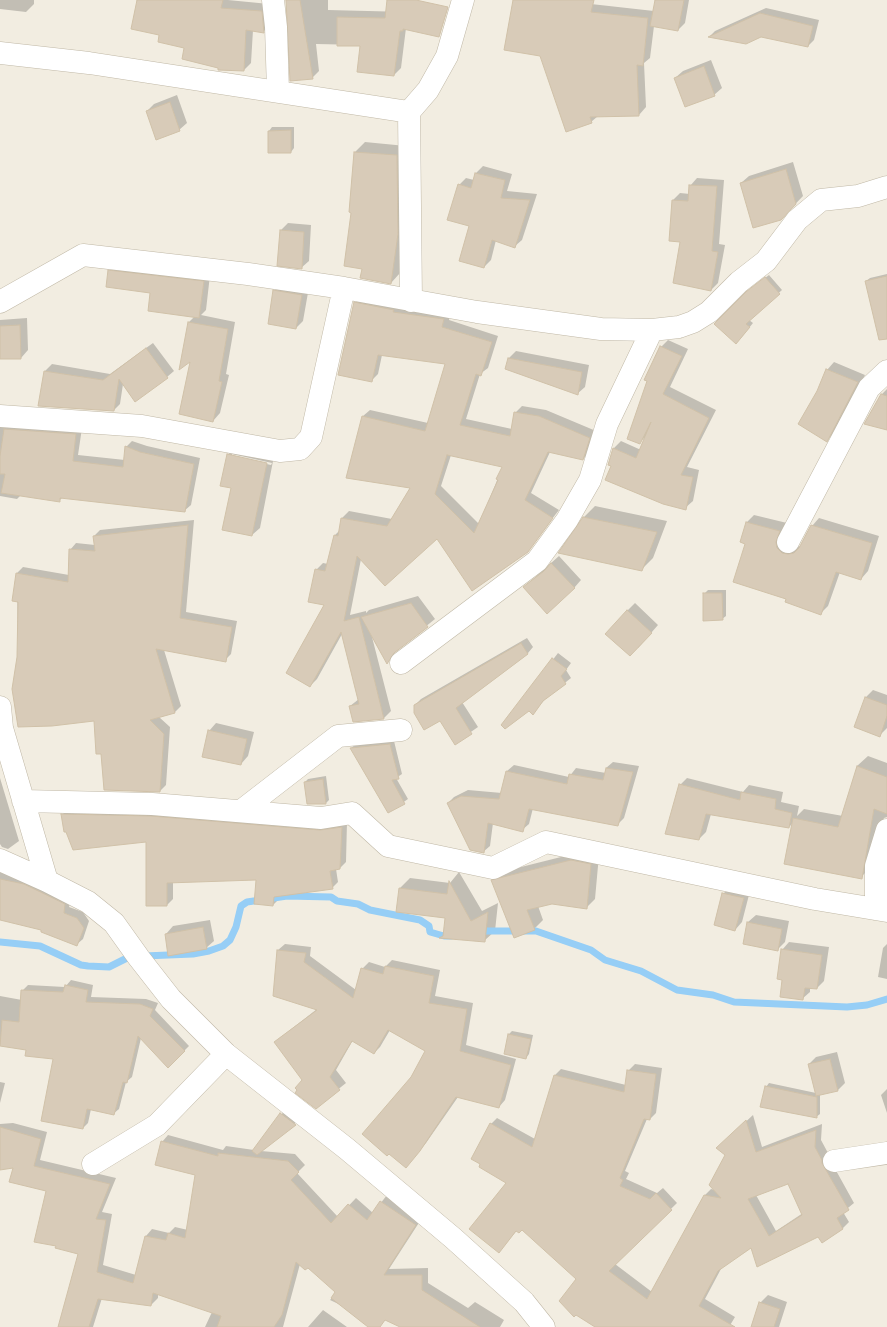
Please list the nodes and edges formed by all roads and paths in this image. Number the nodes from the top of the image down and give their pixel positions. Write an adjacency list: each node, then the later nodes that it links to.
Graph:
1 (273, 0): 4 (street)
2 (463, 0): 5 (street)
3 (0, 54): 4 (street)
4 (278, 91): 5 (street)
5 (409, 112): 8 (street)
6 (887, 187): 10 (street)
7 (344, 288): 8 (street); 9 (street); 12 (street)
8 (411, 301): 10 (street)
9 (0, 302)
10 (652, 330): 14 (street)
11 (887, 371): 13 (street)
12 (0, 416)
13 (788, 542)
14 (401, 663)
15 (0, 707): 17 (street)
16 (401, 730): 18 (street)
17 (23, 801): 18 (street); 21 (street)
18 (241, 811): 22 (street)
19 (887, 830): 22 (street)
20 (0, 860): 21 (street)
21 (47, 881): 23 (street)
22 (881, 910)
23 (226, 1054): 26 (street); 27 (street)
24 (887, 1153): 25 (street)
25 (834, 1161)
26 (93, 1164)
27 (544, 1327)

